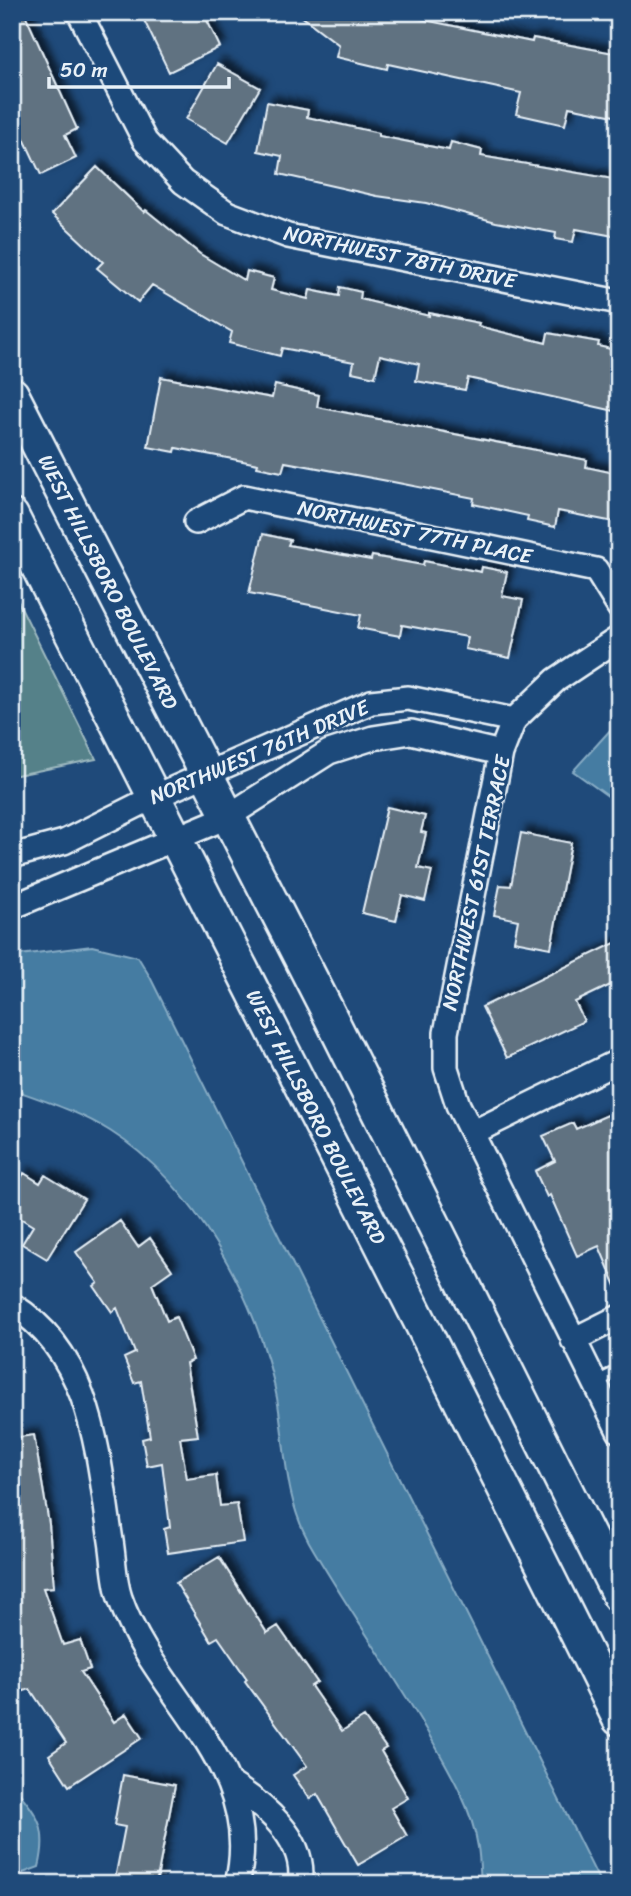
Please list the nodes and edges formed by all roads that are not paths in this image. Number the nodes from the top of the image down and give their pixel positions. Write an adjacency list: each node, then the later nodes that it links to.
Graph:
1 (79, 12): 2 (street, NORTHWEST 78TH DRIVE)
2 (619, 302)
3 (12, 394): 10 (street, WEST HILLSBORO BOULEVARD)
4 (12, 516): 11 (street, WEST HILLSBORO BOULEVARD)
5 (196, 522): 6 (street, NORTHWEST 77TH PLACE)
6 (619, 607)
7 (619, 638): 8 (street, NORTHWEST 61ST TERRACE)
8 (514, 720): 9 (street, NORTHWEST 61ST TERRACE); 10 (street, NORTHWEST 76TH DRIVE)
9 (501, 753): 12 (street, NORTHWEST 76TH DRIVE); 17 (street, NORTHWEST 61ST TERRACE)
10 (205, 775): 11 (street, NORTHWEST 76TH DRIVE); 12 (street, WEST HILLSBORO BOULEVARD)
11 (152, 798): 13 (street, WEST HILLSBORO BOULEVARD); 14 (street, NORTHWEST 76TH DRIVE)
12 (227, 817): 13 (street, NORTHWEST 76TH DRIVE); 24 (street, WEST HILLSBORO BOULEVARD)
13 (173, 839): 15 (street, NORTHWEST 76TH DRIVE); 25 (street, WEST HILLSBORO BOULEVARD)
14 (12, 856)
15 (12, 907)
16 (619, 1060): 17 (street)
17 (474, 1132): 20 (street, NORTHWEST 61ST TERRACE)
18 (12, 1305): 26 (street)
19 (619, 1317): 20 (street)
20 (573, 1340): 22 (street, NORTHWEST 61ST TERRACE)
21 (619, 1371): 22 (lane)
22 (594, 1383): 23 (street, NORTHWEST 61ST TERRACE)
23 (619, 1430)
24 (619, 1596)
25 (619, 1719)
26 (228, 1782): 27 (street); 28 (street)
27 (237, 1884)
28 (300, 1884)

